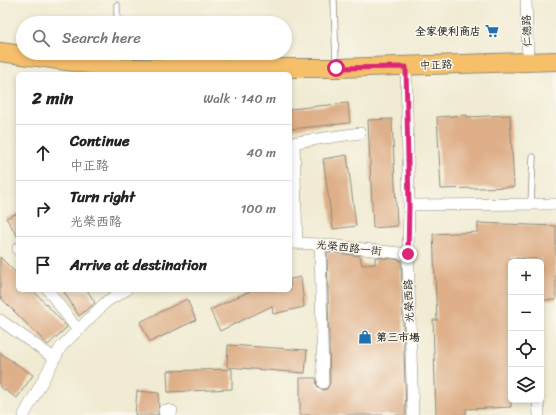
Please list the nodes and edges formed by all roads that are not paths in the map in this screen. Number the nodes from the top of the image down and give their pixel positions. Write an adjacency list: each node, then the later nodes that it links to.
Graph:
1 (334, 0): 11 (lane)
2 (526, 0): 9 (street, 仁德路)
3 (117, 5): 4 (lane)
4 (117, 16)
5 (3, 53): 6 (main road, 中正路)
6 (16, 54)
7 (118, 60): 11 (main road, 中正路)
8 (556, 61): 9 (main road, 中正路)
9 (528, 62): 10 (main road, 中正路)
10 (406, 67): 11 (main road, 中正路); 17 (street, 光榮西路)
11 (336, 68)
12 (360, 133): 13 (street)
13 (292, 143): 18 (street)
14 (533, 157): 15 (lane)
15 (531, 204): 16 (street); 17 (street)
16 (556, 204)
17 (409, 206): 20 (street, 光榮西路)
18 (294, 243): 19 (street, 光榮西路一街)
19 (320, 244): 20 (street, 光榮西路一街); 26 (street)
20 (408, 254): 29 (street, 光榮西路)
21 (49, 292): 24 (street)
22 (113, 293): 24 (street)
23 (0, 320): 25 (street)
24 (77, 329): 25 (street)
25 (54, 358): 28 (street)
26 (323, 383)
27 (538, 403): 30 (street)
28 (24, 415)
29 (413, 415)
30 (539, 415)

